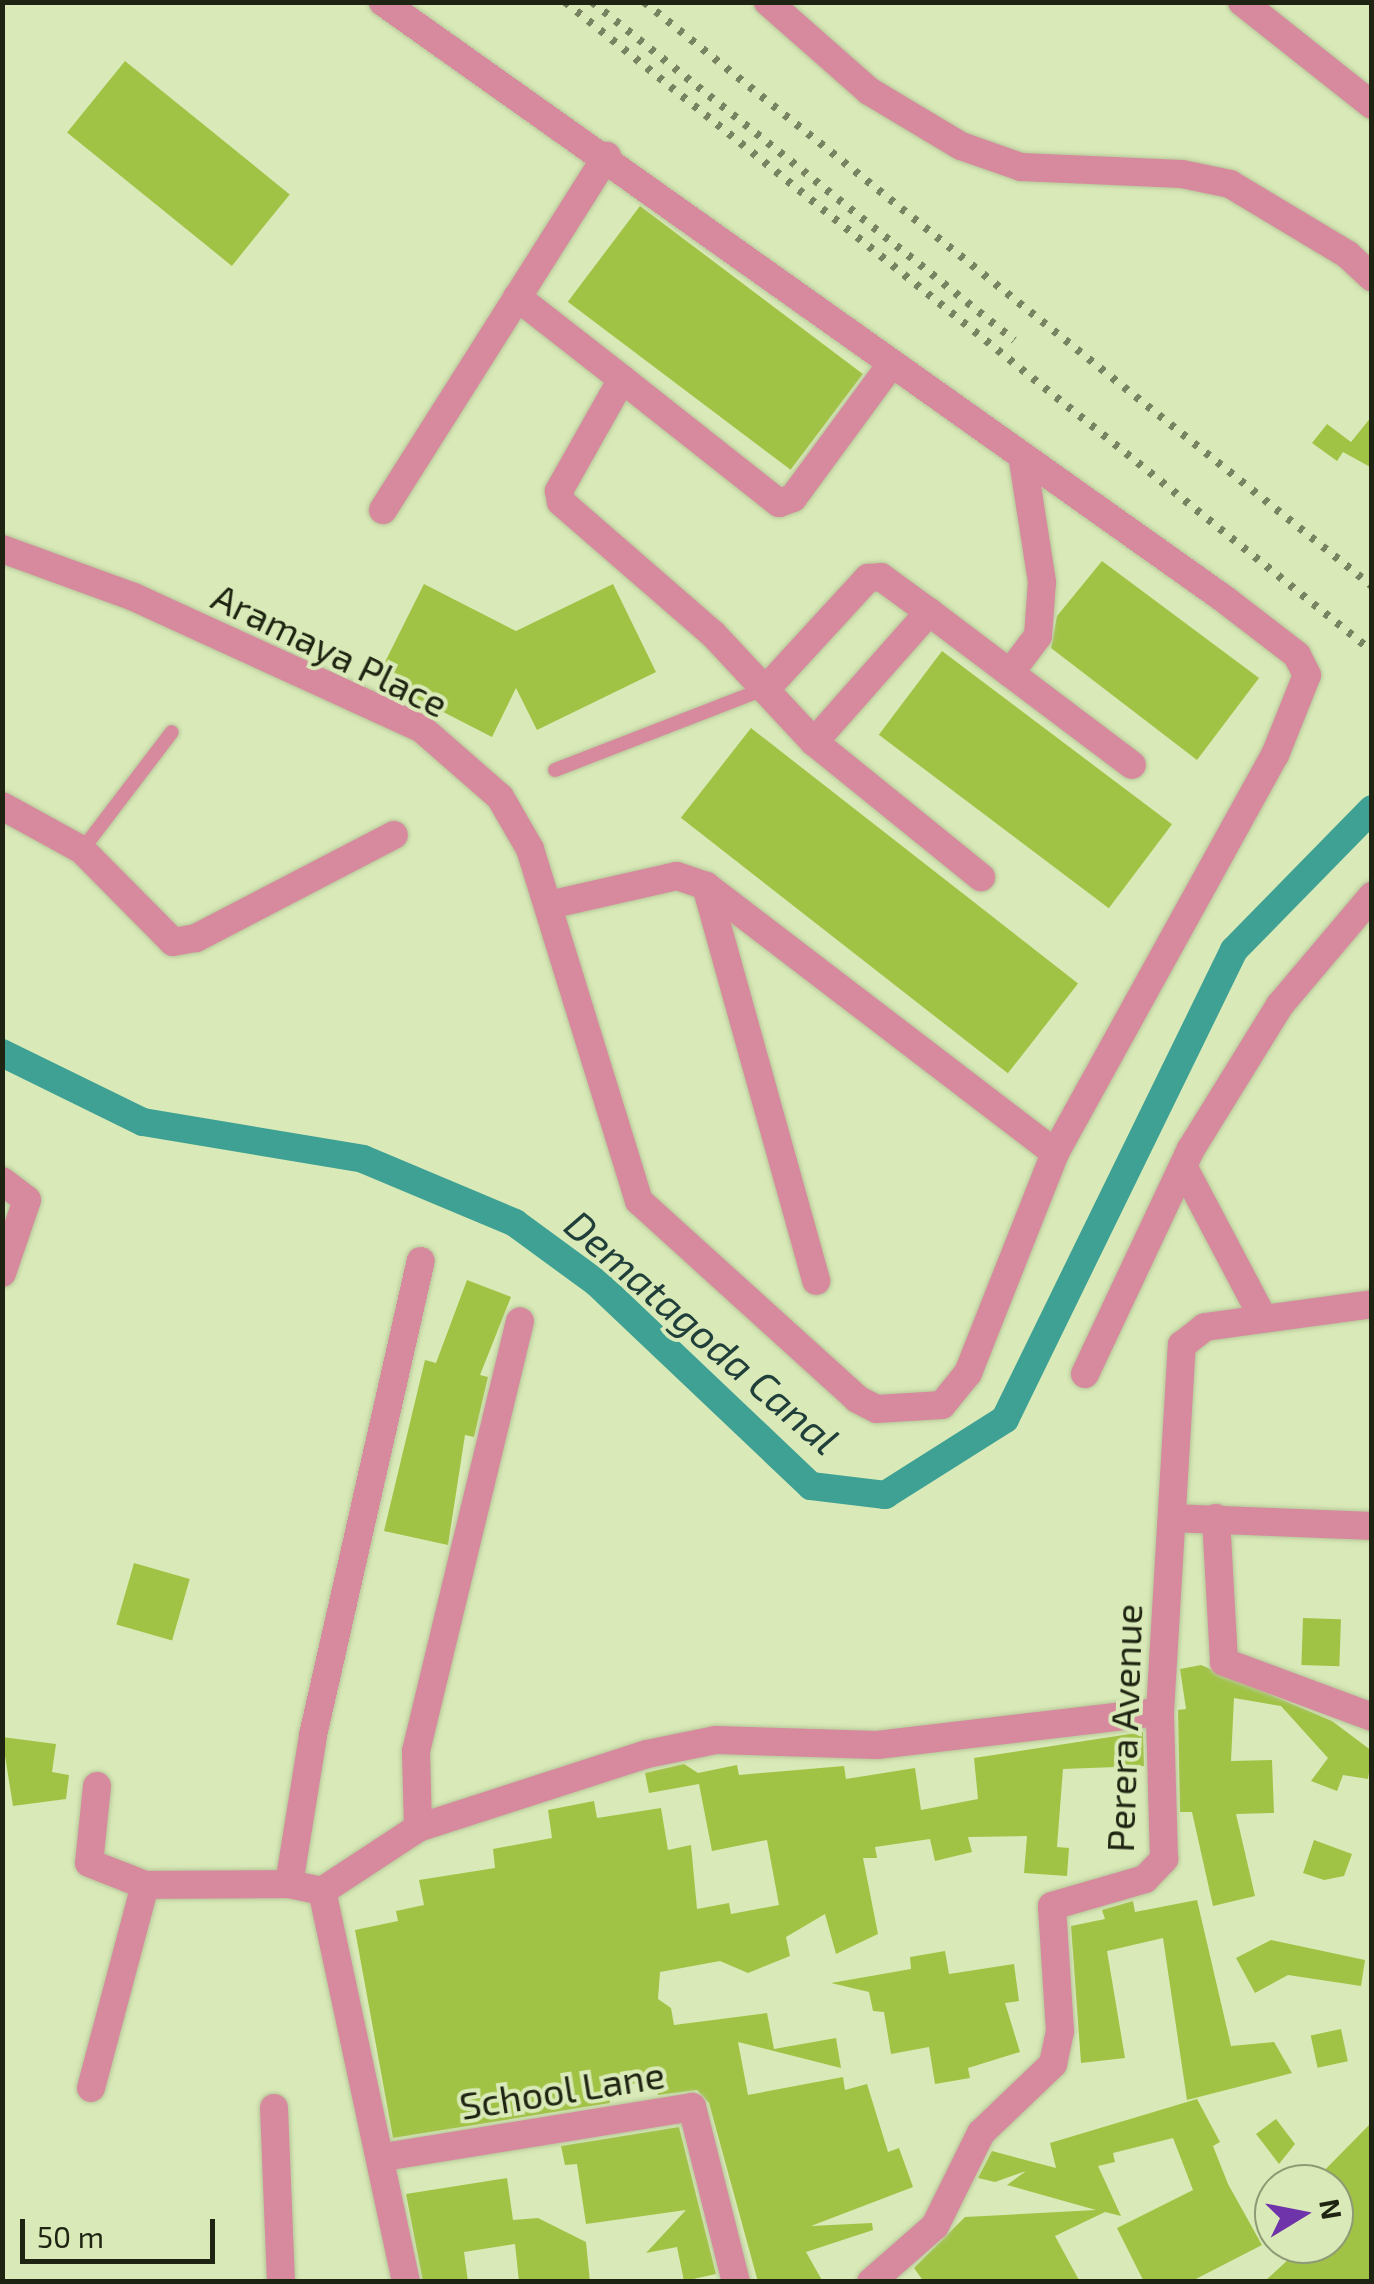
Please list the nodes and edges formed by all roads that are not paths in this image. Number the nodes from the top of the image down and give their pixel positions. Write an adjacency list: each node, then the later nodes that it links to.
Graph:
1 (383, 2): 5 (street, Aramaya Place)
2 (768, 2): 6 (street)
3 (1242, 2): 4 (street)
4 (1372, 106)
5 (607, 156): 7 (street); 8 (street, Aramaya Place)
6 (1372, 277)
7 (517, 298): 9 (street); 11 (street)
8 (890, 366): 9 (street); 10 (street, Aramaya Place)
9 (622, 379): 15 (street)
10 (1023, 461): 14 (street); 27 (street, Aramaya Place)
11 (383, 510)
12 (2, 549): 26 (street, Aramaya Place)
13 (929, 612): 14 (street); 15 (street); 17 (street)
14 (1010, 673): 18 (street)
15 (766, 689): 17 (street); 19 (lane)
16 (172, 732): 22 (lane)
17 (814, 742): 23 (street)
18 (1132, 764)
19 (555, 770)
20 (2, 806): 22 (street)
21 (394, 835): 22 (street)
22 (82, 850)
23 (980, 877)
24 (706, 886): 26 (street); 27 (street); 32 (street)
25 (1372, 896): 28 (street)
26 (549, 905): 27 (street, Aramaya Place)
27 (1055, 1154)
28 (1184, 1168): 34 (street); 36 (street)
29 (2, 1181): 31 (street)
30 (421, 1261): 45 (street)
31 (2, 1273)
32 (816, 1281)
33 (1372, 1304): 34 (street, Perera Avenue)
34 (1262, 1316): 37 (street, Perera Avenue)
35 (520, 1321): 43 (street)
36 (1085, 1374)
37 (1172, 1518): 38 (street); 40 (street, Perera Avenue)
38 (1216, 1518): 39 (street); 41 (street)
39 (1372, 1526)
40 (1160, 1712): 43 (street); 53 (street, Perera Avenue)
41 (1372, 1717)
42 (97, 1786): 44 (street)
43 (418, 1828): 46 (street)
44 (145, 1884): 45 (street); 47 (street)
45 (289, 1884): 46 (street)
46 (322, 1891): 49 (street)
47 (91, 2088)
48 (274, 2108): 50 (street)
49 (384, 2157): 51 (street); 52 (street, School Lane)
50 (281, 2282)
51 (406, 2282)
52 (736, 2282)
53 (871, 2282)

